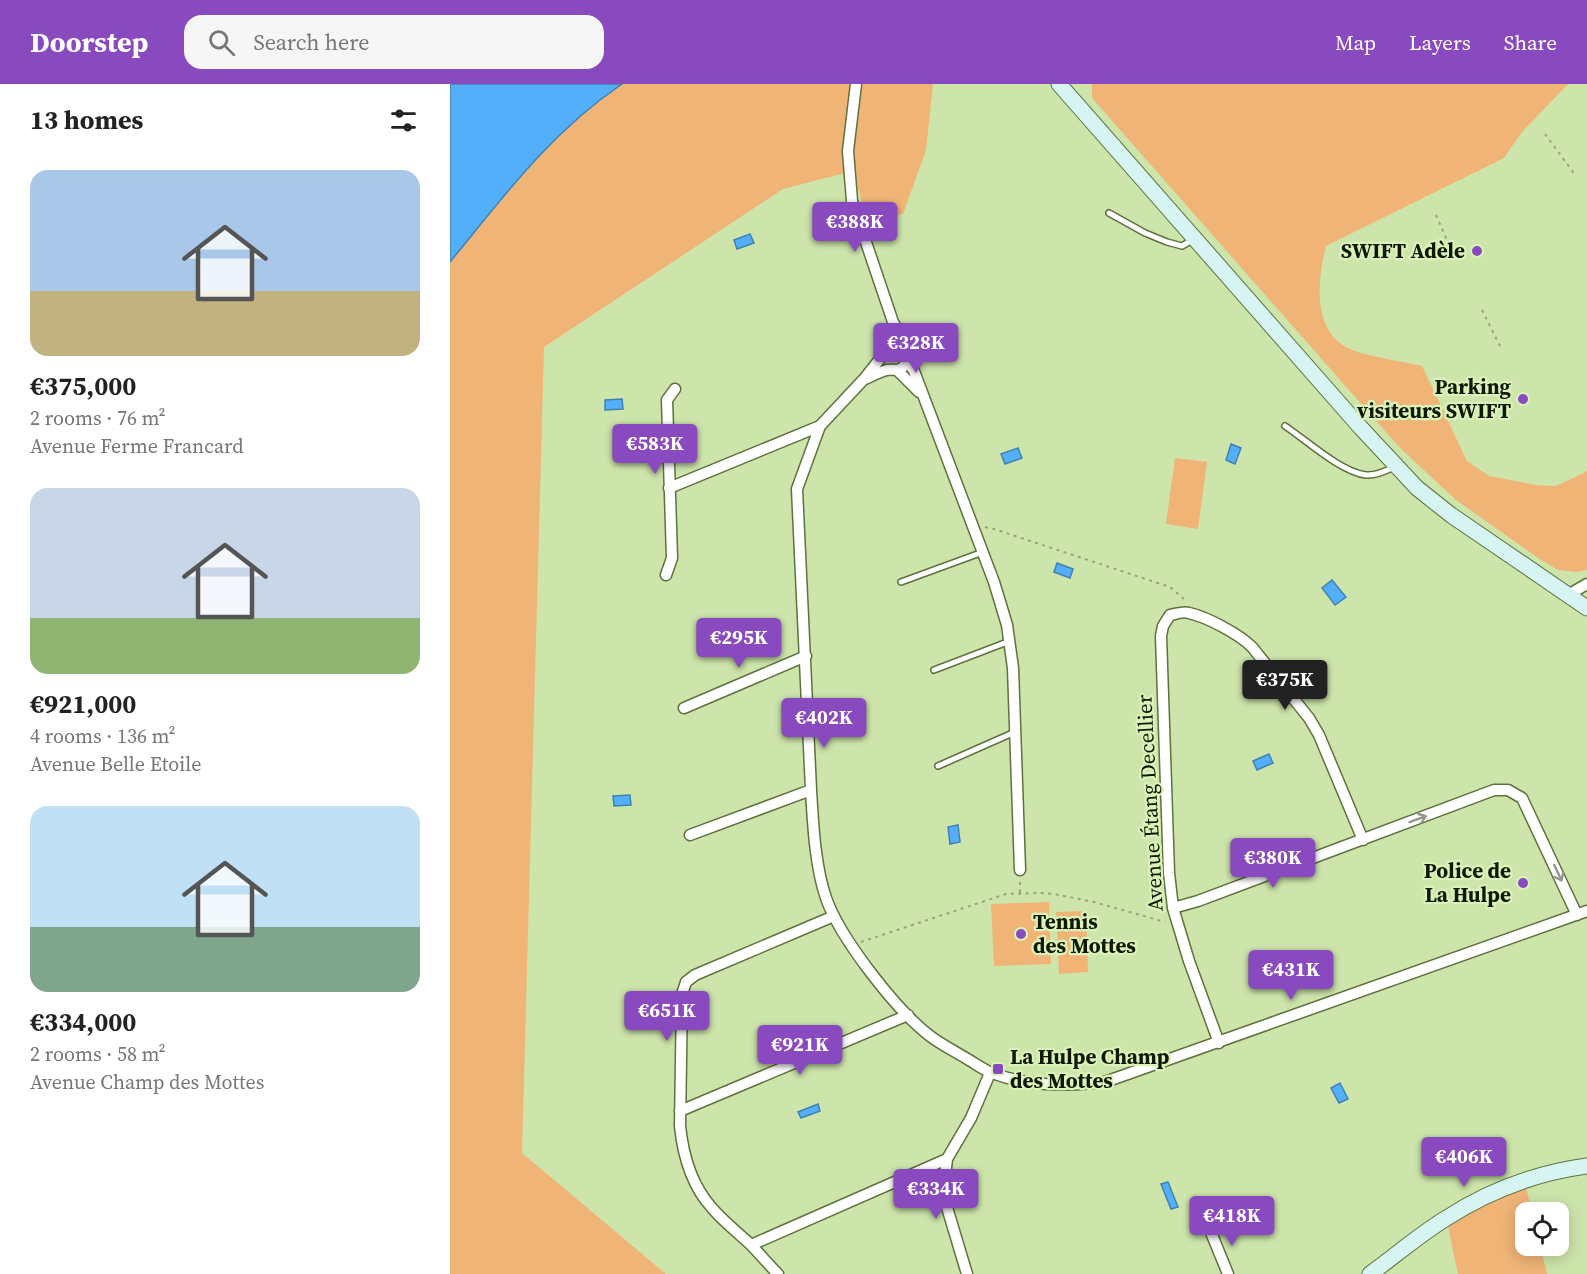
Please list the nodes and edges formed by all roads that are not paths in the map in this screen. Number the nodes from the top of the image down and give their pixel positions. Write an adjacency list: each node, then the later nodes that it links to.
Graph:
1 (856, 84): 5 (street)
2 (1059, 84): 4 (main road)
3 (1110, 213): 4 (lane)
4 (1195, 238): 15 (main road)
5 (893, 322): 6 (street); 7 (street)
6 (904, 350): 7 (street); 8 (street)
7 (884, 352): 9 (street); 10 (street)
8 (907, 361): 9 (street); 12 (street)
9 (893, 370): 10 (street); 12 (street)
10 (864, 379): 13 (street)
11 (675, 389): 16 (street)
12 (923, 397): 17 (street)
13 (820, 426): 16 (street); 24 (street)
14 (1285, 426): 15 (lane)
15 (1396, 466): 21 (main road)
16 (669, 488): 18 (street)
17 (983, 552): 19 (lane); 23 (street)
18 (666, 575)
19 (901, 582)
20 (1587, 584): 21 (street)
21 (1568, 595): 22 (main road)
22 (1587, 608)
23 (1010, 641): 25 (lane); 27 (street)
24 (806, 656): 26 (street); 29 (street)
25 (934, 670)
26 (684, 708)
27 (1015, 732): 28 (lane); 32 (street)
28 (938, 766)
29 (811, 790): 30 (street); 35 (street)
30 (690, 836)
31 (1363, 840): 33 (street); 33 (street, Avenue Étang Decellier); 34 (street, one-way to 34)
32 (1020, 870)
33 (1173, 909): 37 (street, Avenue Étang Decellier)
34 (1582, 913): 37 (street)
35 (834, 916): 36 (street); 39 (street)
36 (908, 1015): 38 (street); 39 (street)
37 (1219, 1043): 38 (street)
38 (990, 1073): 40 (street)
39 (680, 1111): 43 (street)
40 (947, 1159): 43 (street); 45 (street)
41 (1587, 1166): 47 (main road)
42 (1210, 1230): 46 (street)
43 (751, 1245): 44 (street)
44 (778, 1274)
45 (967, 1274)
46 (1228, 1274)
47 (1370, 1274)

